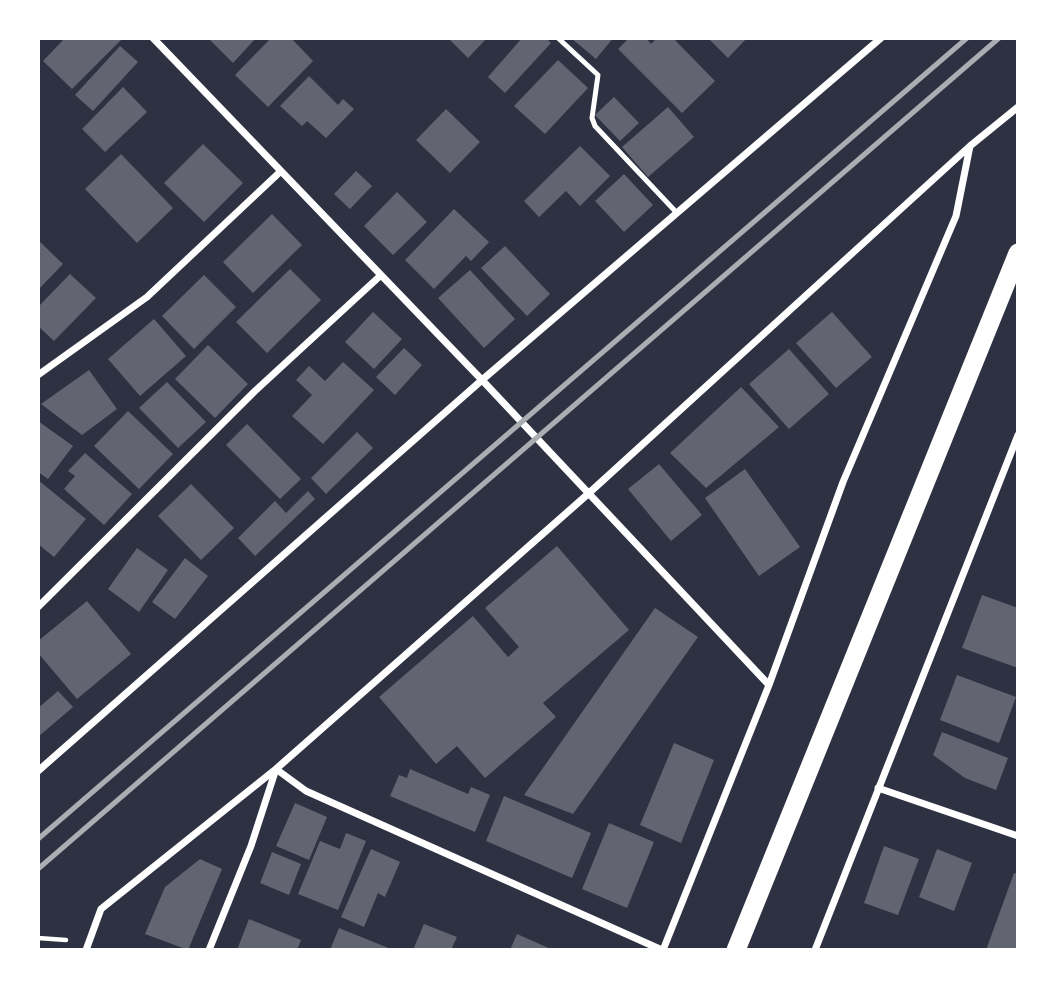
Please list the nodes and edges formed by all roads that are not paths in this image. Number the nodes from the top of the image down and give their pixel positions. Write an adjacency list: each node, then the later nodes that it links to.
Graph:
1 (153, 38): 6 (street)
2 (558, 38): 7 (lane)
3 (881, 38): 7 (street)
4 (1017, 107): 5 (street)
5 (970, 146): 13 (street); 15 (street)
6 (281, 171): 9 (street); 10 (street)
7 (677, 213): 11 (street)
8 (1017, 253): 23 (highway)
9 (380, 276): 11 (street); 14 (street)
10 (38, 375)
11 (482, 380): 13 (street); 17 (street)
12 (1017, 435): 18 (street)
13 (588, 494): 15 (street); 16 (street)
14 (38, 607)
15 (769, 685): 22 (street)
16 (276, 769): 20 (street); 21 (street); 22 (street)
17 (38, 771)
18 (878, 788): 19 (street); 24 (street)
19 (1017, 836)
20 (89, 948)
21 (209, 950)
22 (662, 950)
23 (736, 950)
24 (815, 950)

